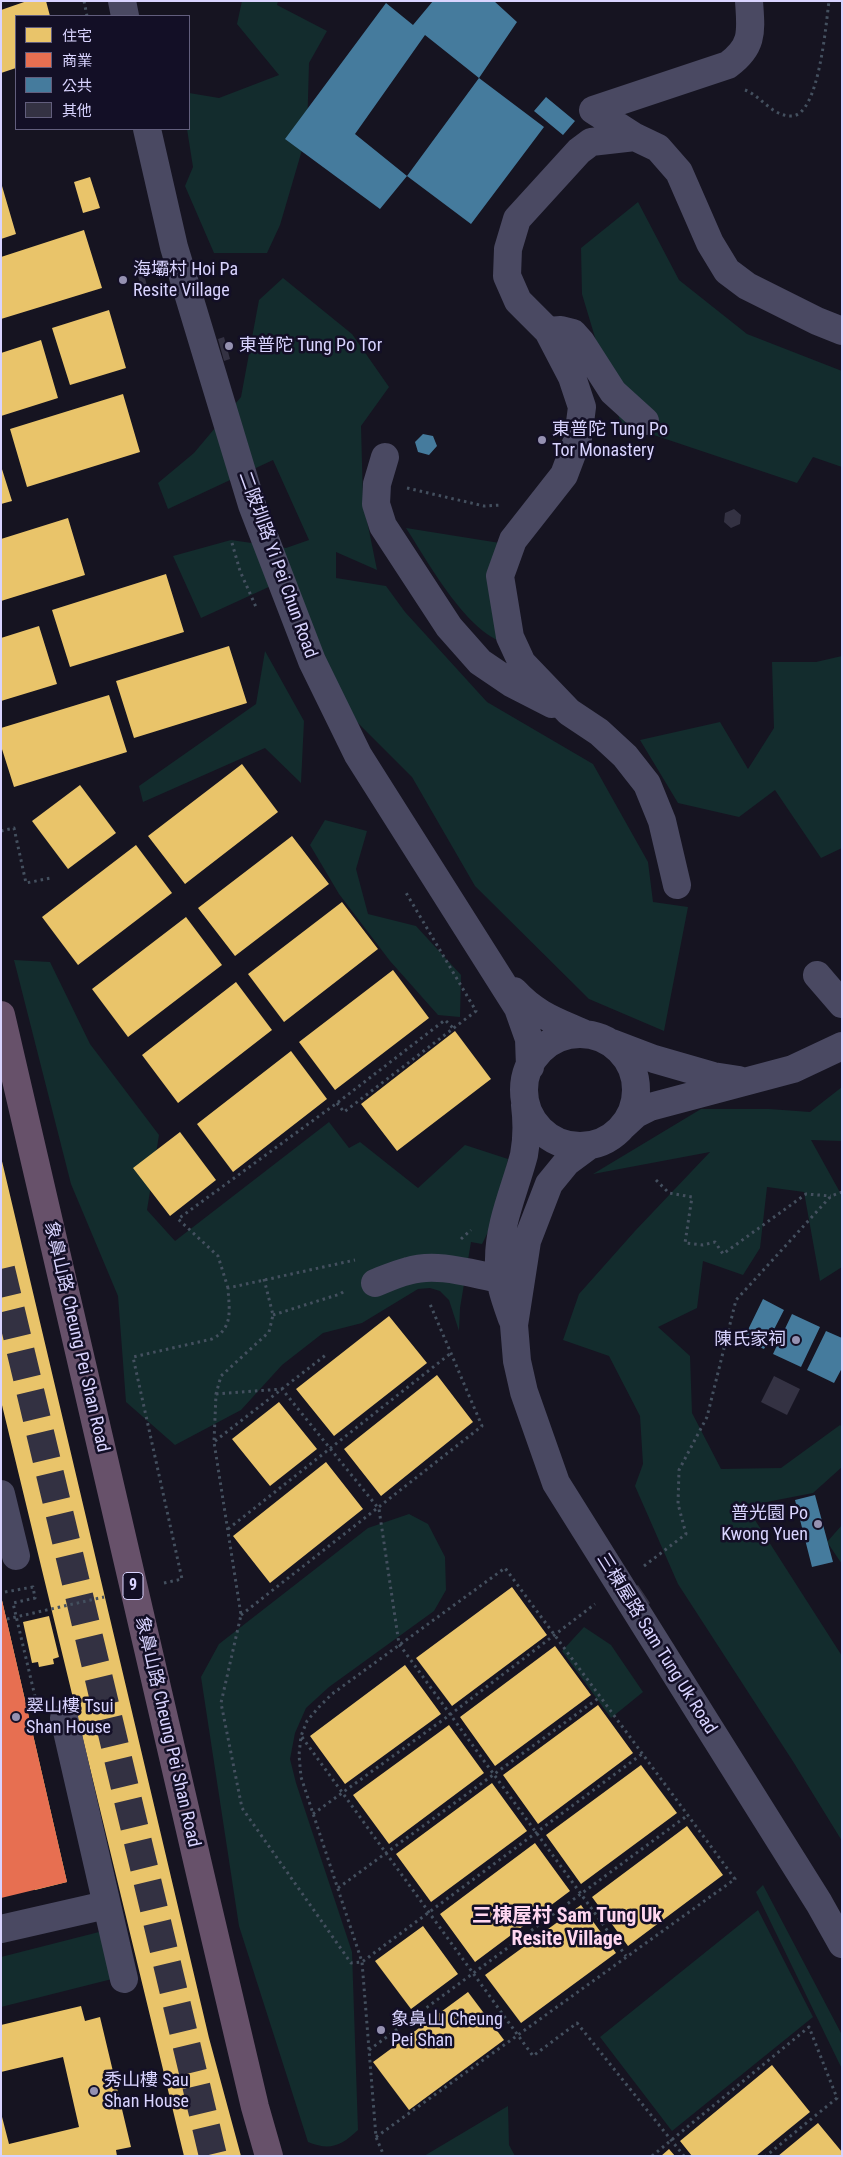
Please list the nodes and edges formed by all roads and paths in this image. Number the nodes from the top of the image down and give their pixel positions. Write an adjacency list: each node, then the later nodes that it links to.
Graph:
1 (84, 1): 4 (path)
2 (122, 1): 5 (street)
3 (748, 1): 7 (street)
4 (87, 15)
5 (125, 15)
6 (146, 130): 18 (street, 二陂圳路 Yi Pei Chun Road)
7 (635, 137): 8 (street); 9 (street)
8 (548, 331): 10 (street); 13 (street)
9 (842, 331)
10 (645, 421)
11 (385, 457): 12 (street)
12 (377, 484): 13 (path); 14 (street)
13 (541, 503): 14 (street)
14 (568, 712): 17 (street)
15 (1, 831): 16 (path)
16 (51, 878)
17 (677, 886)
18 (491, 966): 24 (street, 二陂圳路 Yi Pei Chun Road); 26 (street, 二陂圳路 Yi Pei Chun Road)
19 (817, 975): 20 (street)
20 (842, 1004)
21 (476, 1011): 23 (path)
22 (1, 1015): 86 (highway, 象鼻山路 Cheung Pei Shan Road / 9)
23 (453, 1028): 29 (path); 29 (path)
24 (596, 1038): 26 (street); 27 (street, 二陂圳路 Yi Pei Chun Road); 30 (street)
25 (842, 1046): 27 (street)
26 (530, 1067): 28 (street)
27 (759, 1079): 30 (street)
28 (525, 1101): 31 (street); 39 (street, 三棟屋路 Sam Tung Uk Road)
29 (337, 1103): 41 (path)
30 (622, 1127): 31 (street)
31 (590, 1145): 43 (street, 三棟屋路 Sam Tung Uk Road)
32 (656, 1180): 34 (path)
33 (842, 1192): 34 (path)
34 (832, 1196): 54 (path)
35 (476, 1226): 36 (path)
36 (459, 1240)
37 (361, 1259): 38 (path)
38 (264, 1279): 41 (path); 48 (path)
39 (500, 1279): 40 (street); 43 (street, 三棟屋路 Sam Tung Uk Road)
40 (375, 1283)
41 (228, 1288): 46 (path)
42 (430, 1304): 44 (path)
43 (514, 1325): 77 (street, 三棟屋路 Sam Tung Uk Road)
44 (451, 1353): 50 (path); 52 (path)
45 (327, 1354): 47 (path)
46 (133, 1357)
47 (282, 1389): 48 (path); 49 (path); 50 (path)
48 (216, 1394): 49 (path)
49 (214, 1442): 53 (path)
50 (330, 1449): 52 (path); 53 (path)
51 (1, 1494): 55 (street)
52 (379, 1509): 57 (path); 60 (path)
53 (228, 1530): 57 (path)
54 (686, 1534)
55 (16, 1556)
56 (5, 1592): 58 (path)
57 (241, 1615): 79 (path)
58 (16, 1617)
59 (556, 1634): 60 (path); 61 (path); 62 (path)
60 (399, 1644): 62 (path); 64 (path)
61 (600, 1697): 65 (path); 66 (path)
62 (451, 1714): 66 (path); 67 (path)
63 (64, 1718): 74 (street)
64 (301, 1736): 67 (path); 68 (path)
65 (642, 1754): 69 (path); 70 (path)
66 (495, 1774): 70 (path); 71 (path)
67 (342, 1793): 68 (path); 71 (path)
68 (313, 1814): 72 (path)
69 (688, 1815): 73 (path); 78 (path)
70 (537, 1833): 73 (path); 75 (path)
71 (386, 1853): 72 (path); 75 (path)
72 (338, 1888): 79 (path)
73 (581, 1894): 78 (path); 80 (path)
74 (106, 1905): 76 (street); 81 (street)
75 (430, 1913): 79 (path); 80 (path)
76 (1, 1929)
77 (842, 1944)
78 (626, 1956): 82 (path)
79 (362, 1962): 83 (path)
80 (473, 1973): 82 (path); 83 (path)
81 (124, 1979)
82 (518, 2036): 84 (path); 85 (path)
83 (369, 2050): 84 (path)
84 (376, 2137): 87 (path)
85 (671, 2140): 88 (path); 89 (path); 90 (path)
86 (269, 2156)
87 (384, 2156)
88 (652, 2156)
89 (684, 2156)
90 (766, 2156)

